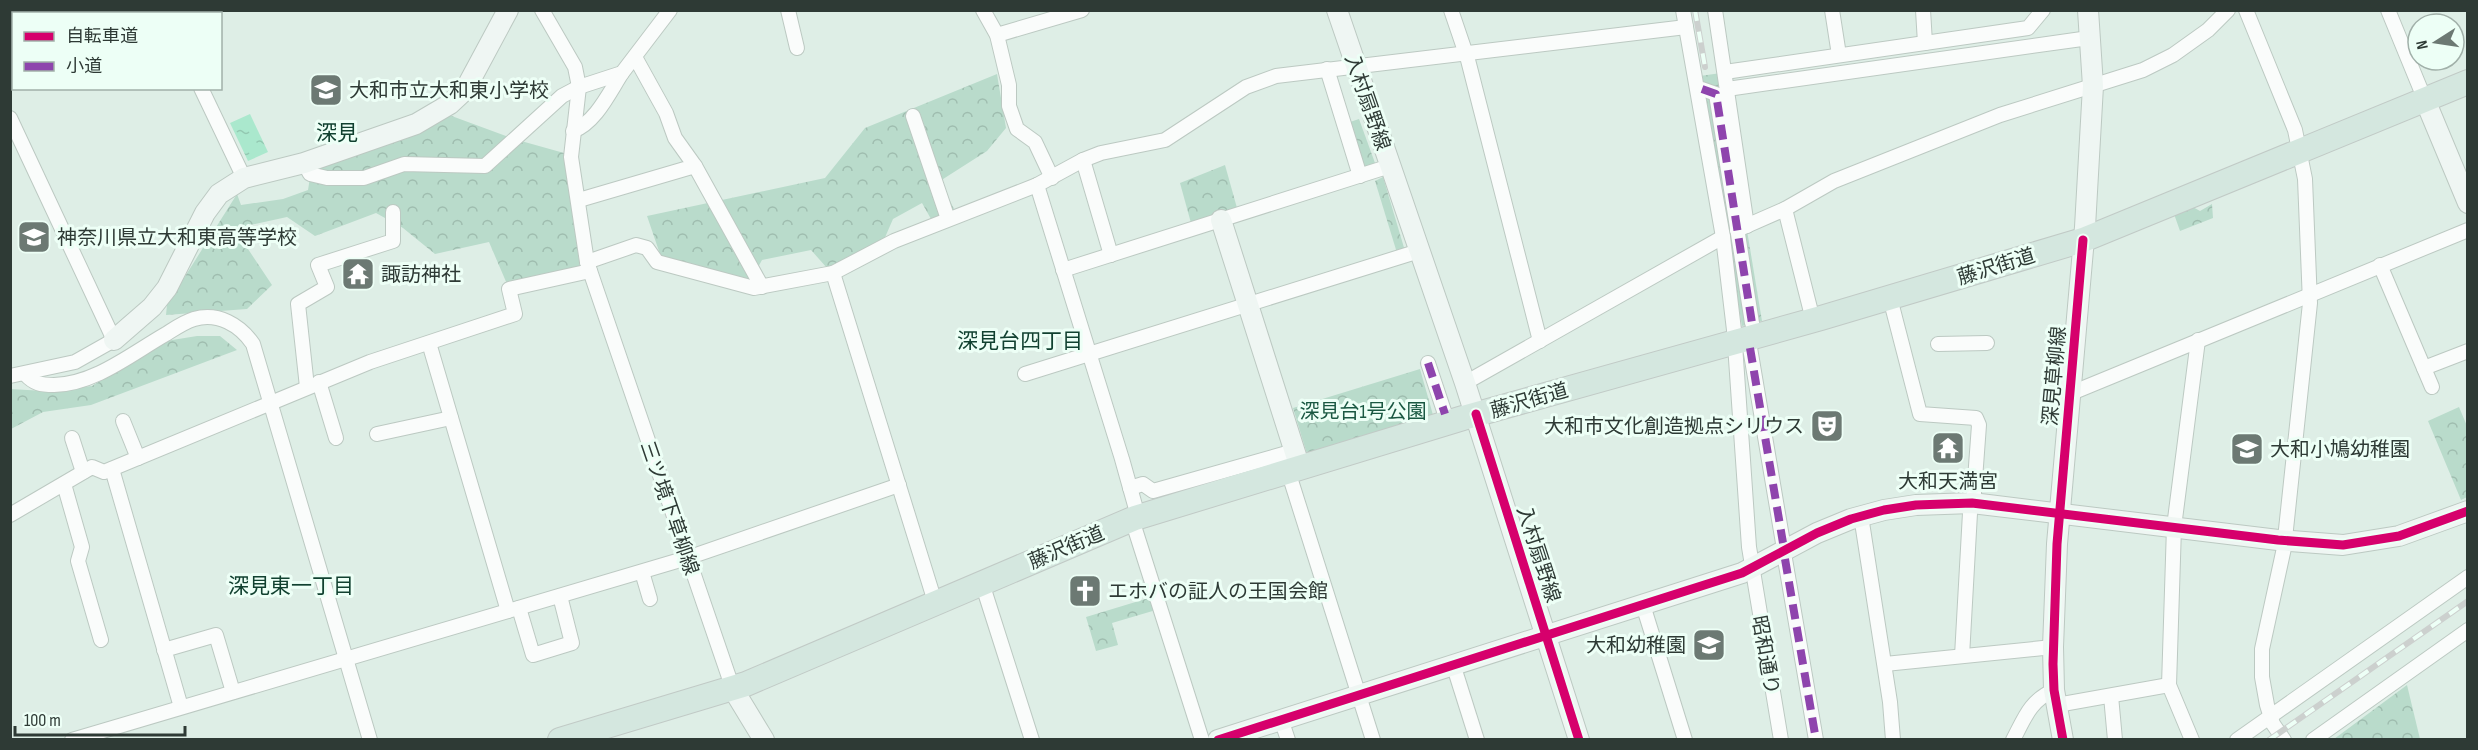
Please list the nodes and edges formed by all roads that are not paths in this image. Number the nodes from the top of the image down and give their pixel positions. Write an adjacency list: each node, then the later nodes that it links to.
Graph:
1 (508, 10): 43 (street)
2 (542, 10): 33 (street)
3 (670, 10): 26 (street)
4 (788, 10): 23 (street)
5 (983, 10): 20 (street)
6 (1082, 10): 18 (street)
7 (1337, 10): 27 (street, 入村扇野線)
8 (1451, 10): 24 (street)
9 (1683, 10): 19 (street)
10 (1715, 10): 29 (street)
11 (1832, 10): 25 (street)
12 (1923, 10): 22 (street)
13 (2043, 10): 22 (street)
14 (2088, 10): 21 (street, 深見草柳線)
15 (2228, 10): 32 (street)
16 (2246, 10): 41 (street)
17 (2388, 10): 37 (street)
18 (1057, 14): 20 (street)
19 (1686, 27): 24 (street); 58 (street)
20 (997, 35): 48 (street)
21 (2089, 38): 32 (street, 深見草柳線); 36 (street)
22 (1925, 43): 25 (street)
23 (796, 48)
24 (1466, 54): 27 (street); 74 (street)
25 (1839, 55): 29 (street)
26 (635, 57): 30 (street); 44 (street)
27 (1356, 67): 28 (street); 45 (street, 入村扇野線)
28 (1327, 69): 42 (street); 46 (street)
29 (1725, 72): 36 (street)
30 (622, 73): 33 (street); 40 (street)
31 (2468, 82): 37 (highway, 藤沢街道)
32 (2093, 86): 52 (street); 59 (street, 深見草柳線)
33 (579, 87): 40 (street, 三ツ境下草柳線); 43 (street)
34 (1702, 89): 36 (street)
35 (202, 90): 47 (street)
36 (1722, 92): 56 (street)
37 (2424, 100): 41 (highway, 藤沢街道); 51 (street)
38 (913, 116): 54 (street)
39 (10, 118): 72 (street)
40 (573, 131): 50 (street, 三ツ境下草柳線)
41 (2300, 151): 59 (highway, 藤沢街道); 67 (street)
42 (1083, 160): 48 (street); 61 (street)
43 (304, 163): 47 (street)
44 (695, 166): 50 (street); 66 (street)
45 (1390, 166): 46 (street); 60 (street, 入村扇野線)
46 (1360, 176): 55 (street)
47 (244, 178): 72 (street)
48 (1052, 178): 49 (street)
49 (1037, 185): 54 (street); 64 (street)
50 (579, 200): 63 (street, 三ツ境下草柳線)
51 (2468, 203)
52 (1785, 209): 56 (street); 70 (street)
53 (393, 212): 87 (street)
54 (948, 219): 65 (street)
55 (1221, 220): 61 (street); 69 (street)
56 (1742, 228): 71 (street)
57 (2468, 230): 62 (street)
58 (1723, 237): 74 (street); 77 (street)
59 (2083, 240): 68 (highway, 藤沢街道); 89 (street, 深見草柳線)
60 (1419, 251): 69 (street); 86 (street, 入村扇野線)
61 (1111, 255): 64 (street)
62 (2380, 265): 67 (street); 82 (street)
63 (589, 267): 66 (street); 75 (street); 114 (street, 三ツ境下草柳線)
64 (1063, 270): 80 (street)
65 (833, 273): 66 (street); 103 (street)
66 (762, 288)
67 (2310, 294): 73 (street); 112 (street)
68 (1890, 298): 70 (highway, 藤沢街道); 105 (street)
69 (1248, 305): 80 (street); 99 (street)
70 (1813, 320): 77 (highway, 藤沢街道)
71 (1752, 323)
72 (114, 340): 83 (street)
73 (2198, 340): 89 (street); 111 (street)
74 (1540, 341): 86 (street)
75 (429, 343): 87 (street); 93 (street)
76 (1988, 343): 78 (street)
77 (1743, 344): 92 (highway, 藤沢街道); 113 (street); 116 (street, 昭和通り)
78 (1938, 344)
79 (2468, 351): 82 (street)
80 (1090, 354): 84 (street); 104 (street)
81 (1428, 363): 91 (street)
82 (2424, 368): 88 (street)
83 (26, 374): 85 (street); 90 (street)
84 (1025, 374)
85 (10, 376)
86 (1466, 382): 92 (street, 入村扇野線)
87 (313, 385): 90 (street); 97 (street)
88 (2432, 387)
89 (2069, 394): 107 (street, 深見草柳線)
90 (271, 403): 98 (street); 131 (street)
91 (1445, 414)
92 (1476, 414): 99 (highway, 藤沢街道); 126 (street, 入村扇野線)
93 (451, 418): 95 (street); 124 (street)
94 (123, 421): 98 (street)
95 (377, 434)
96 (72, 438): 101 (street)
97 (336, 438)
98 (138, 458): 100 (street)
99 (1294, 463): 104 (street); 110 (highway, 藤沢街道); 137 (street)
100 (112, 469): 101 (street); 129 (street)
101 (83, 472): 102 (street)
102 (64, 484): 108 (street); 127 (street)
103 (899, 485): 114 (street); 122 (street)
104 (1130, 488): 110 (street)
105 (1972, 503): 107 (street); 109 (street); 130 (street)
106 (2468, 512): 112 (street)
107 (2060, 514): 111 (street); 128 (street, 深見草柳線)
108 (10, 515)
109 (1861, 516): 116 (street); 133 (street)
110 (1135, 518): 119 (highway, 藤沢街道); 148 (street)
111 (2174, 527): 112 (street); 134 (street)
112 (2285, 540): 141 (street)
113 (1783, 543)
114 (687, 558): 117 (street); 135 (street, 三ツ境下草柳線)
115 (1785, 559): 156 (street)
116 (1752, 569): 123 (street); 155 (street, 昭和通り)
117 (642, 572): 120 (street); 121 (street)
118 (2468, 577): 141 (street)
119 (982, 583): 122 (highway, 藤沢街道); 147 (street)
120 (560, 596): 124 (street); 124 (street)
121 (650, 599)
122 (935, 602): 135 (highway, 藤沢街道)
123 (1643, 605): 126 (street); 154 (street)
124 (514, 609): 131 (street)
125 (2468, 630): 164 (street)
126 (1546, 636): 132 (street); 153 (street, 入村扇野線)
127 (100, 640)
128 (2053, 647): 130 (street); 139 (street, 深見草柳線)
129 (164, 650): 136 (street); 140 (street)
130 (1962, 656): 133 (street)
131 (346, 658): 136 (street); 144 (street)
132 (1453, 664): 137 (street); 152 (street)
133 (1885, 664): 157 (street)
134 (2169, 685): 138 (street); 161 (street)
135 (733, 689): 145 (highway, 藤沢街道); 146 (street, 三ツ境下草柳線)
136 (234, 692): 140 (street)
137 (1359, 695): 142 (street); 151 (street)
138 (2111, 696): 139 (street); 160 (street)
139 (2056, 697): 158 (street); 159 (street, 深見草柳線)
140 (181, 707): 143 (street)
141 (2271, 715): 162 (street); 163 (street)
142 (1281, 719): 149 (street); 150 (street)
143 (72, 740)
144 (370, 740)
145 (560, 740)
146 (764, 740)
147 (1032, 740)
148 (1202, 740)
149 (1218, 740)
150 (1288, 740)
151 (1373, 740)
152 (1477, 740)
153 (1579, 740)
154 (1685, 740)
155 (1781, 740)
156 (1816, 740)
157 (1893, 740)
158 (2013, 740)
159 (2063, 740)
160 (2115, 740)
161 (2192, 740)
162 (2236, 740)
163 (2284, 740)
164 (2313, 740)

